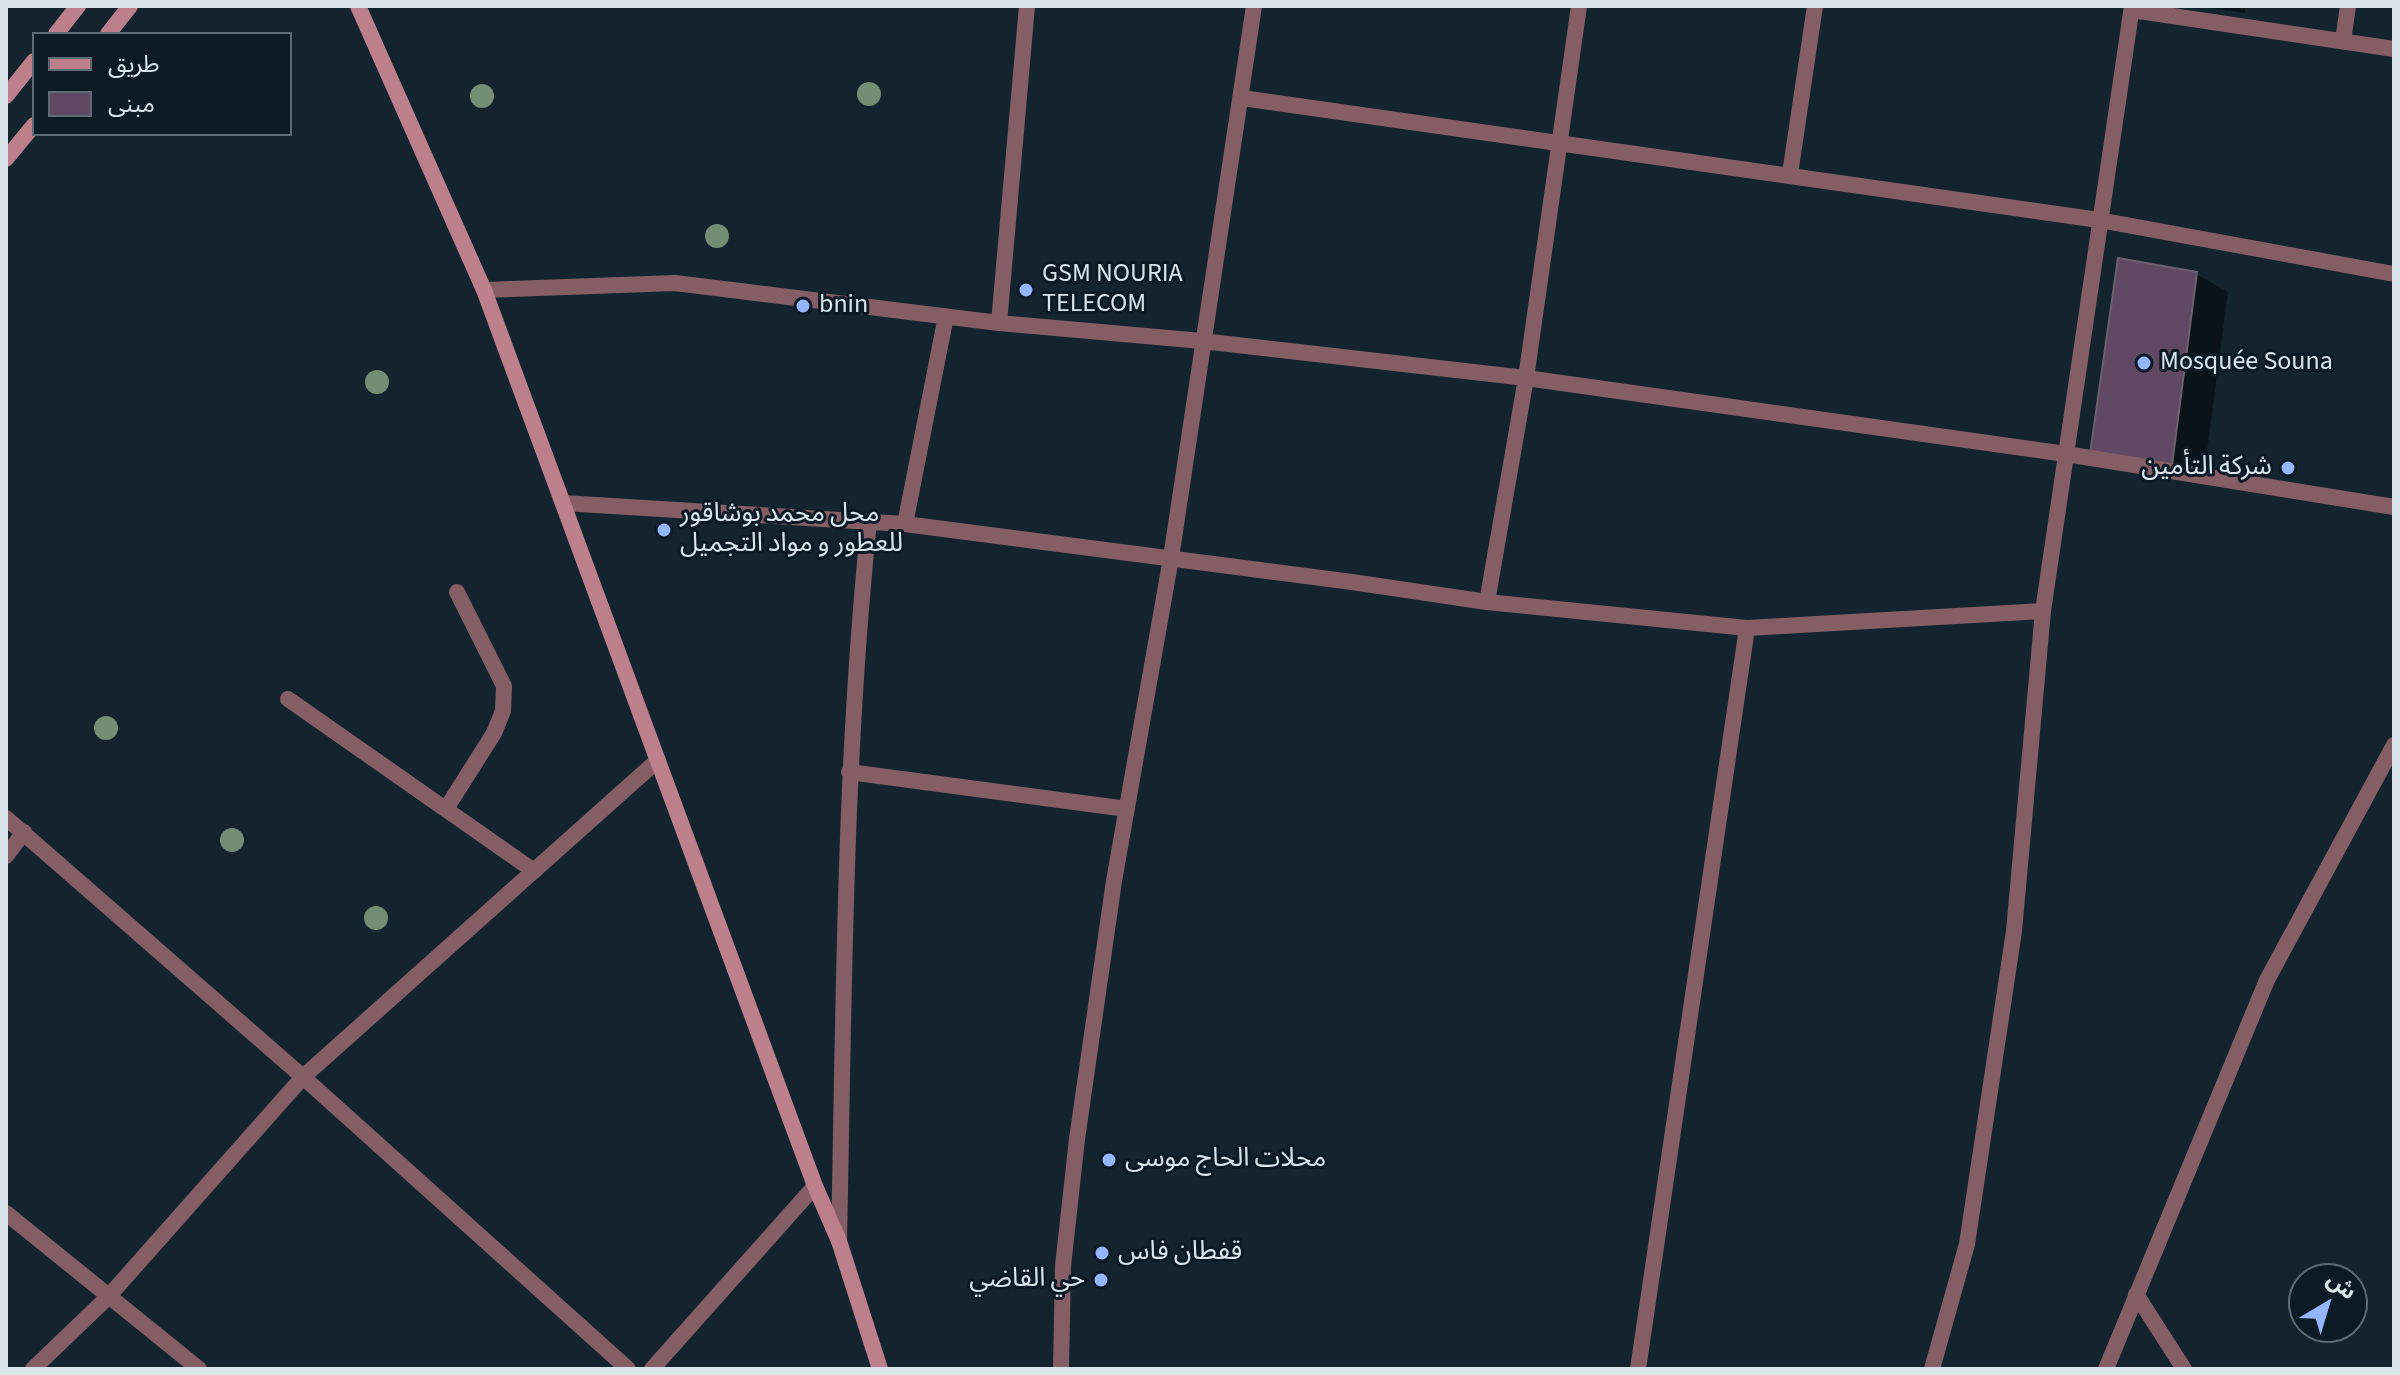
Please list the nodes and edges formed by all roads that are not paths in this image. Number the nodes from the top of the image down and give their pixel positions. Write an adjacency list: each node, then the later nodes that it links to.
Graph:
1 (78, 6): 10 (street)
2 (130, 6): 11 (street)
3 (358, 6): 23 (street)
4 (1027, 6): 25 (street)
5 (1254, 6): 16 (street)
6 (1579, 6): 18 (street)
7 (1815, 6): 20 (street)
8 (2348, 6): 12 (street)
9 (2132, 8): 12 (street); 21 (street)
10 (58, 32)
11 (110, 32)
12 (2343, 41): 13 (street)
13 (2394, 49)
14 (32, 64): 15 (street)
15 (6, 96)
16 (1242, 98): 18 (street); 26 (street)
17 (32, 127): 19 (street)
18 (1559, 141): 20 (street); 27 (street)
19 (6, 159)
20 (1790, 174): 21 (street)
21 (2099, 220): 22 (street); 28 (street)
22 (2394, 274)
23 (484, 290): 24 (street); 29 (street)
24 (946, 316): 25 (street); 32 (street)
25 (999, 323): 26 (street)
26 (1202, 341): 27 (street); 33 (street)
27 (1526, 378): 28 (street); 35 (street)
28 (2066, 454): 30 (street); 36 (street)
29 (563, 503): 31 (street); 40 (street)
30 (2394, 507)
31 (869, 522): 32 (street); 41 (street)
32 (905, 524): 33 (street)
33 (1171, 558): 35 (street); 43 (street)
34 (457, 592): 42 (street)
35 (1487, 602): 37 (street)
36 (2043, 611): 37 (street); 61 (street)
37 (1747, 628): 60 (street)
38 (288, 699): 42 (street)
39 (2394, 745): 52 (street)
40 (658, 760): 47 (street); 49 (street)
41 (849, 772): 43 (street); 51 (street)
42 (446, 809): 47 (street)
43 (1127, 809): 59 (street)
44 (6, 818): 45 (street)
45 (24, 832): 46 (street); 48 (street)
46 (6, 856)
47 (534, 871): 48 (street)
48 (303, 1077): 53 (street); 56 (street)
49 (815, 1186): 51 (street); 57 (street)
50 (6, 1213): 53 (street)
51 (839, 1241): 58 (street)
52 (2136, 1294): 62 (street); 63 (street)
53 (108, 1297): 54 (street); 55 (street)
54 (33, 1369)
55 (199, 1369)
56 (628, 1369)
57 (652, 1369)
58 (880, 1369)
59 (1061, 1369)
60 (1638, 1369)
61 (1932, 1369)
62 (2106, 1369)
63 (2184, 1369)

